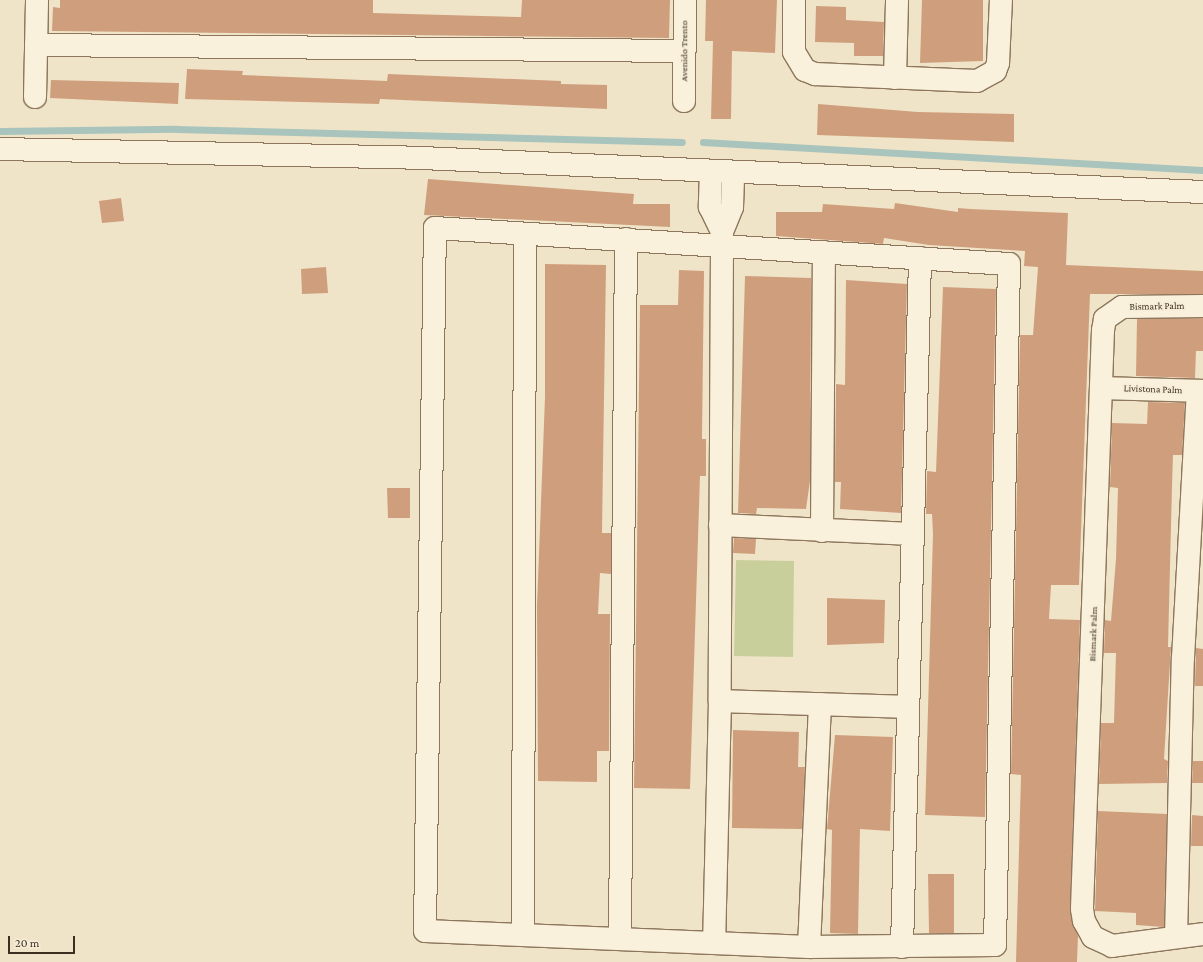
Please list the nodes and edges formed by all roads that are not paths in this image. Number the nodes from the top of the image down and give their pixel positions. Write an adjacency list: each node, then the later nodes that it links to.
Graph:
1 (37, 0): 6 (street)
2 (685, 0): 7 (street, Avenido Trento)
3 (794, 0): 8 (street)
4 (897, 0): 8 (street)
5 (1001, 0): 8 (street)
6 (36, 45): 7 (street); 9 (street)
7 (683, 51): 10 (street, Avenido Trento)
8 (895, 78)
9 (35, 97)
10 (684, 101)
11 (0, 149): 12 (street)
12 (711, 171): 13 (street); 16 (street)
13 (733, 172): 14 (street); 16 (street)
14 (1203, 192)
15 (525, 234): 17 (street); 30 (street); 30 (street)
16 (722, 239): 17 (street); 18 (street); 23 (street)
17 (626, 240): 32 (street)
18 (824, 252): 19 (street); 24 (street)
19 (920, 258): 25 (street); 35 (street)
20 (1203, 306): 21 (street, Bismark Palm)
21 (1102, 388): 22 (street, Livistona Palm); 31 (street, Bismark Palm)
22 (1201, 391): 31 (street)
23 (720, 525): 24 (street); 26 (street)
24 (822, 531): 25 (street)
25 (912, 534): 28 (street)
26 (720, 701): 27 (street); 33 (street)
27 (820, 704): 28 (street); 34 (street)
28 (908, 707): 35 (street)
29 (1203, 934): 31 (street, Bismark Palm)
30 (523, 935): 32 (street)
31 (1176, 937)
32 (620, 939): 33 (street)
33 (714, 943): 34 (street)
34 (809, 947): 35 (street)
35 (902, 947)

